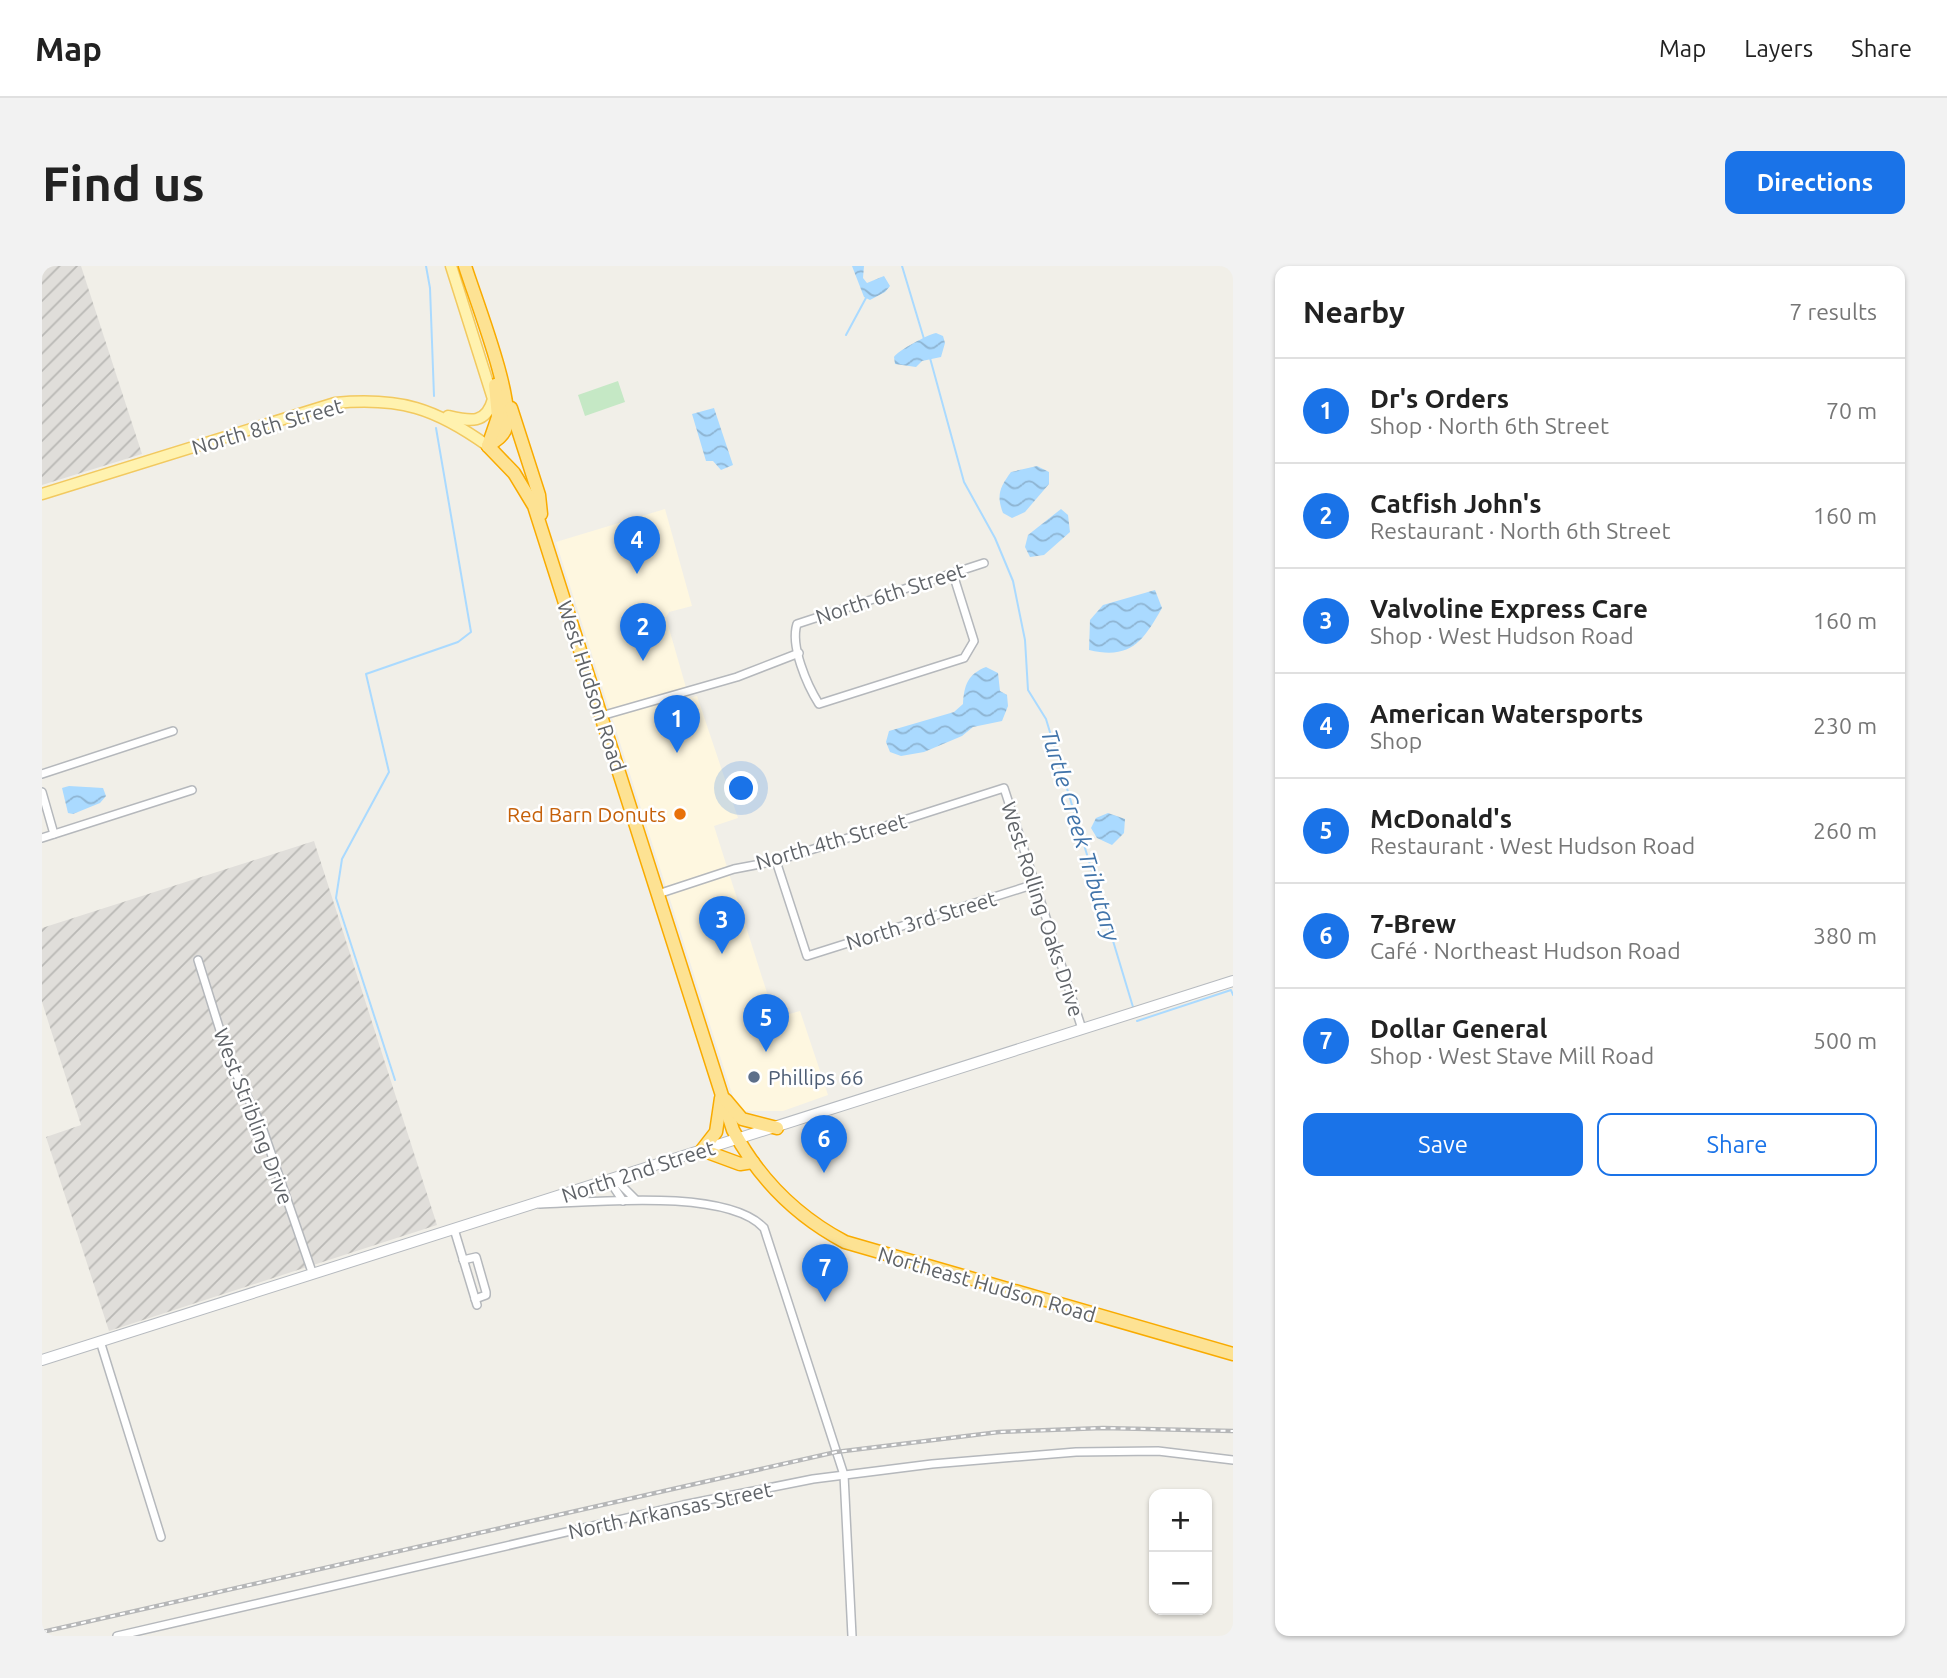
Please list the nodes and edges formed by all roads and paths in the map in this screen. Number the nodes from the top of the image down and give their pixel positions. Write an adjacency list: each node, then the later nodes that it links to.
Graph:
1 (451, 266): 5 (main road)
2 (457, 266): 6 (highway)
3 (465, 266): 4 (highway)
4 (508, 403): 6 (highway); 8 (highway)
5 (438, 414): 6 (main road, North 8th Street); 7 (main road, North 8th Street)
6 (488, 446): 8 (highway, West Hudson Road)
7 (42, 494)
8 (542, 528): 12 (highway, West Hudson Road)
9 (984, 563): 10 (street, North 6th Street)
10 (953, 574): 11 (street, North 6th Street); 11 (street)
11 (799, 653): 12 (street)
12 (601, 716): 22 (highway, West Hudson Road)
13 (173, 731): 14 (street)
14 (42, 774)
15 (1004, 788): 20 (street, North 4th Street); 21 (street, West Rolling Oaks Drive)
16 (192, 790): 18 (street)
17 (42, 792): 18 (street)
18 (54, 834): 19 (street)
19 (42, 838)
20 (776, 861): 21 (street, North 3rd Street); 22 (street, North 4th Street)
21 (1035, 884): 25 (street, West Rolling Oaks Drive)
22 (658, 894): 26 (highway, West Hudson Road)
23 (198, 960): 37 (street, West Stribling Drive)
24 (1233, 982): 25 (main road, North 2nd Street)
25 (1082, 1029): 27 (main road, North 2nd Street)
26 (721, 1095): 27 (highway); 28 (highway, West Hudson Road); 29 (highway)
27 (777, 1128): 28 (main road, North 2nd Street)
28 (738, 1139): 29 (main road, North 2nd Street); 30 (highway, Northeast Hudson Road)
29 (702, 1150): 30 (highway); 31 (main road, North 2nd Street)
30 (753, 1163): 39 (highway, Northeast Hudson Road)
31 (614, 1179): 32 (street); 33 (street); 34 (main road, North 2nd Street)
32 (636, 1200): 33 (street); 42 (street)
33 (623, 1201): 34 (street)
34 (536, 1204): 35 (main road, North 2nd Street)
35 (454, 1229): 36 (street); 37 (main road, North 2nd Street)
36 (463, 1260): 36 (street)
37 (312, 1272): 38 (main road, North 2nd Street)
38 (100, 1342): 40 (main road, North 2nd Street); 43 (street)
39 (1233, 1354)
40 (42, 1360)
41 (1233, 1460): 42 (street, North Arkansas Street)
42 (844, 1475): 44 (street, North Arkansas Street); 45 (street)
43 (161, 1536)
44 (117, 1636)
45 (852, 1636)

